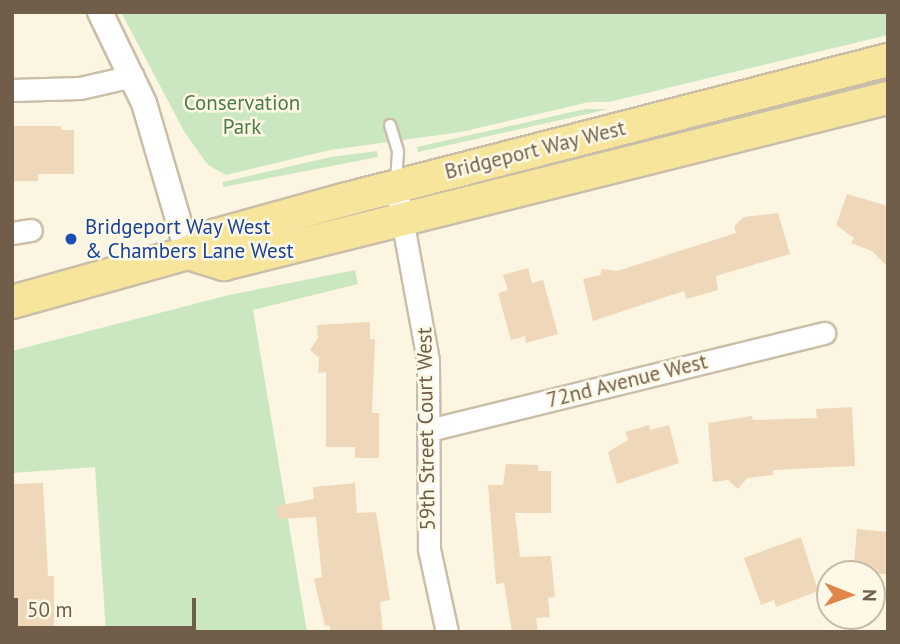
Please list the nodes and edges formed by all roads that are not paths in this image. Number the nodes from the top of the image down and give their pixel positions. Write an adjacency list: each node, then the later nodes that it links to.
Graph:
1 (100, 12): 3 (street)
2 (888, 60): 7 (main road, Bridgeport Way West)
3 (133, 76): 4 (street); 9 (street)
4 (12, 90)
5 (888, 98): 8 (main road, Bridgeport Way West)
6 (390, 125): 7 (lane)
7 (396, 186): 8 (street, 59th Street Court West); 9 (main road, Bridgeport Way West)
8 (402, 219): 9 (main road, Bridgeport Way West); 12 (street, 59th Street Court West)
9 (188, 253): 10 (main road, Bridgeport Way West)
10 (12, 302)
11 (824, 333): 12 (street, 72nd Avenue West)
12 (429, 430): 13 (street, 59th Street Court West)
13 (447, 632)

